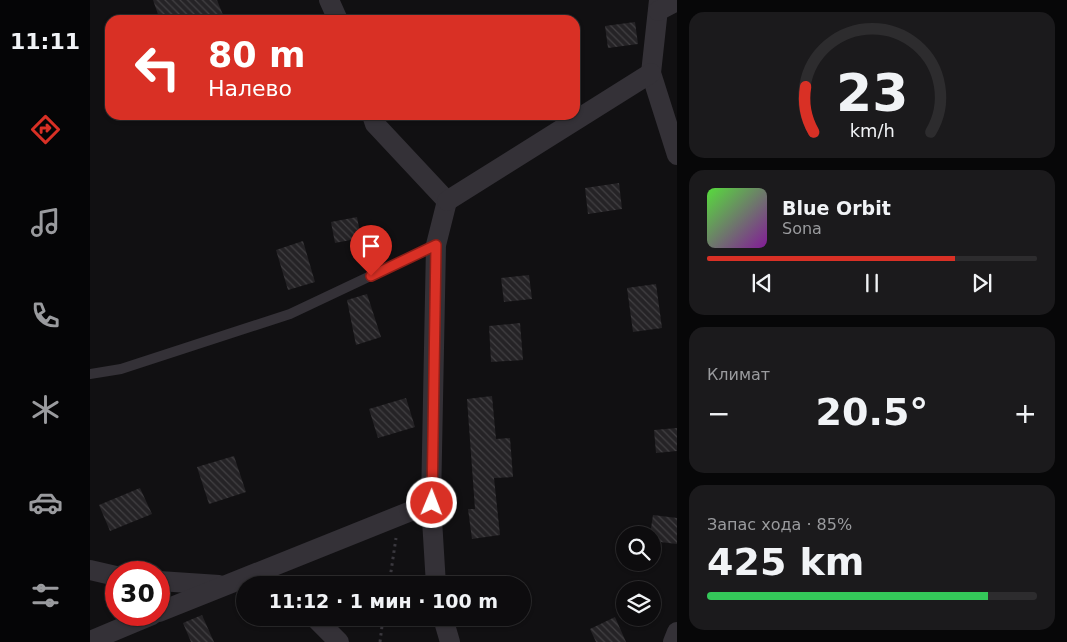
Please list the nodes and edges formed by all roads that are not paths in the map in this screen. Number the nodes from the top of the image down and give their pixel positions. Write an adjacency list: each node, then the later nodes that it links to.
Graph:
1 (329, 0): 4 (street)
2 (677, 2): 3 (street)
3 (658, 6): 5 (street)
4 (336, 15)
5 (651, 73): 6 (street); 9 (street)
6 (580, 117)
7 (374, 120): 10 (street)
8 (576, 120): 10 (street)
9 (677, 155)
10 (447, 200): 11 (street)
11 (436, 245): 12 (lane); 13 (street)
12 (90, 374)
13 (432, 503): 16 (street); 18 (street)
14 (90, 570): 15 (street)
15 (105, 573)
16 (436, 576)
17 (170, 582): 18 (street)
18 (223, 585): 19 (street); 20 (street)
19 (236, 589)
20 (170, 607)
21 (126, 626): 25 (street)
22 (323, 626): 26 (street)
23 (445, 626): 27 (street)
24 (677, 632): 28 (street)
25 (90, 641)
26 (340, 642)
27 (450, 642)
28 (673, 642)

